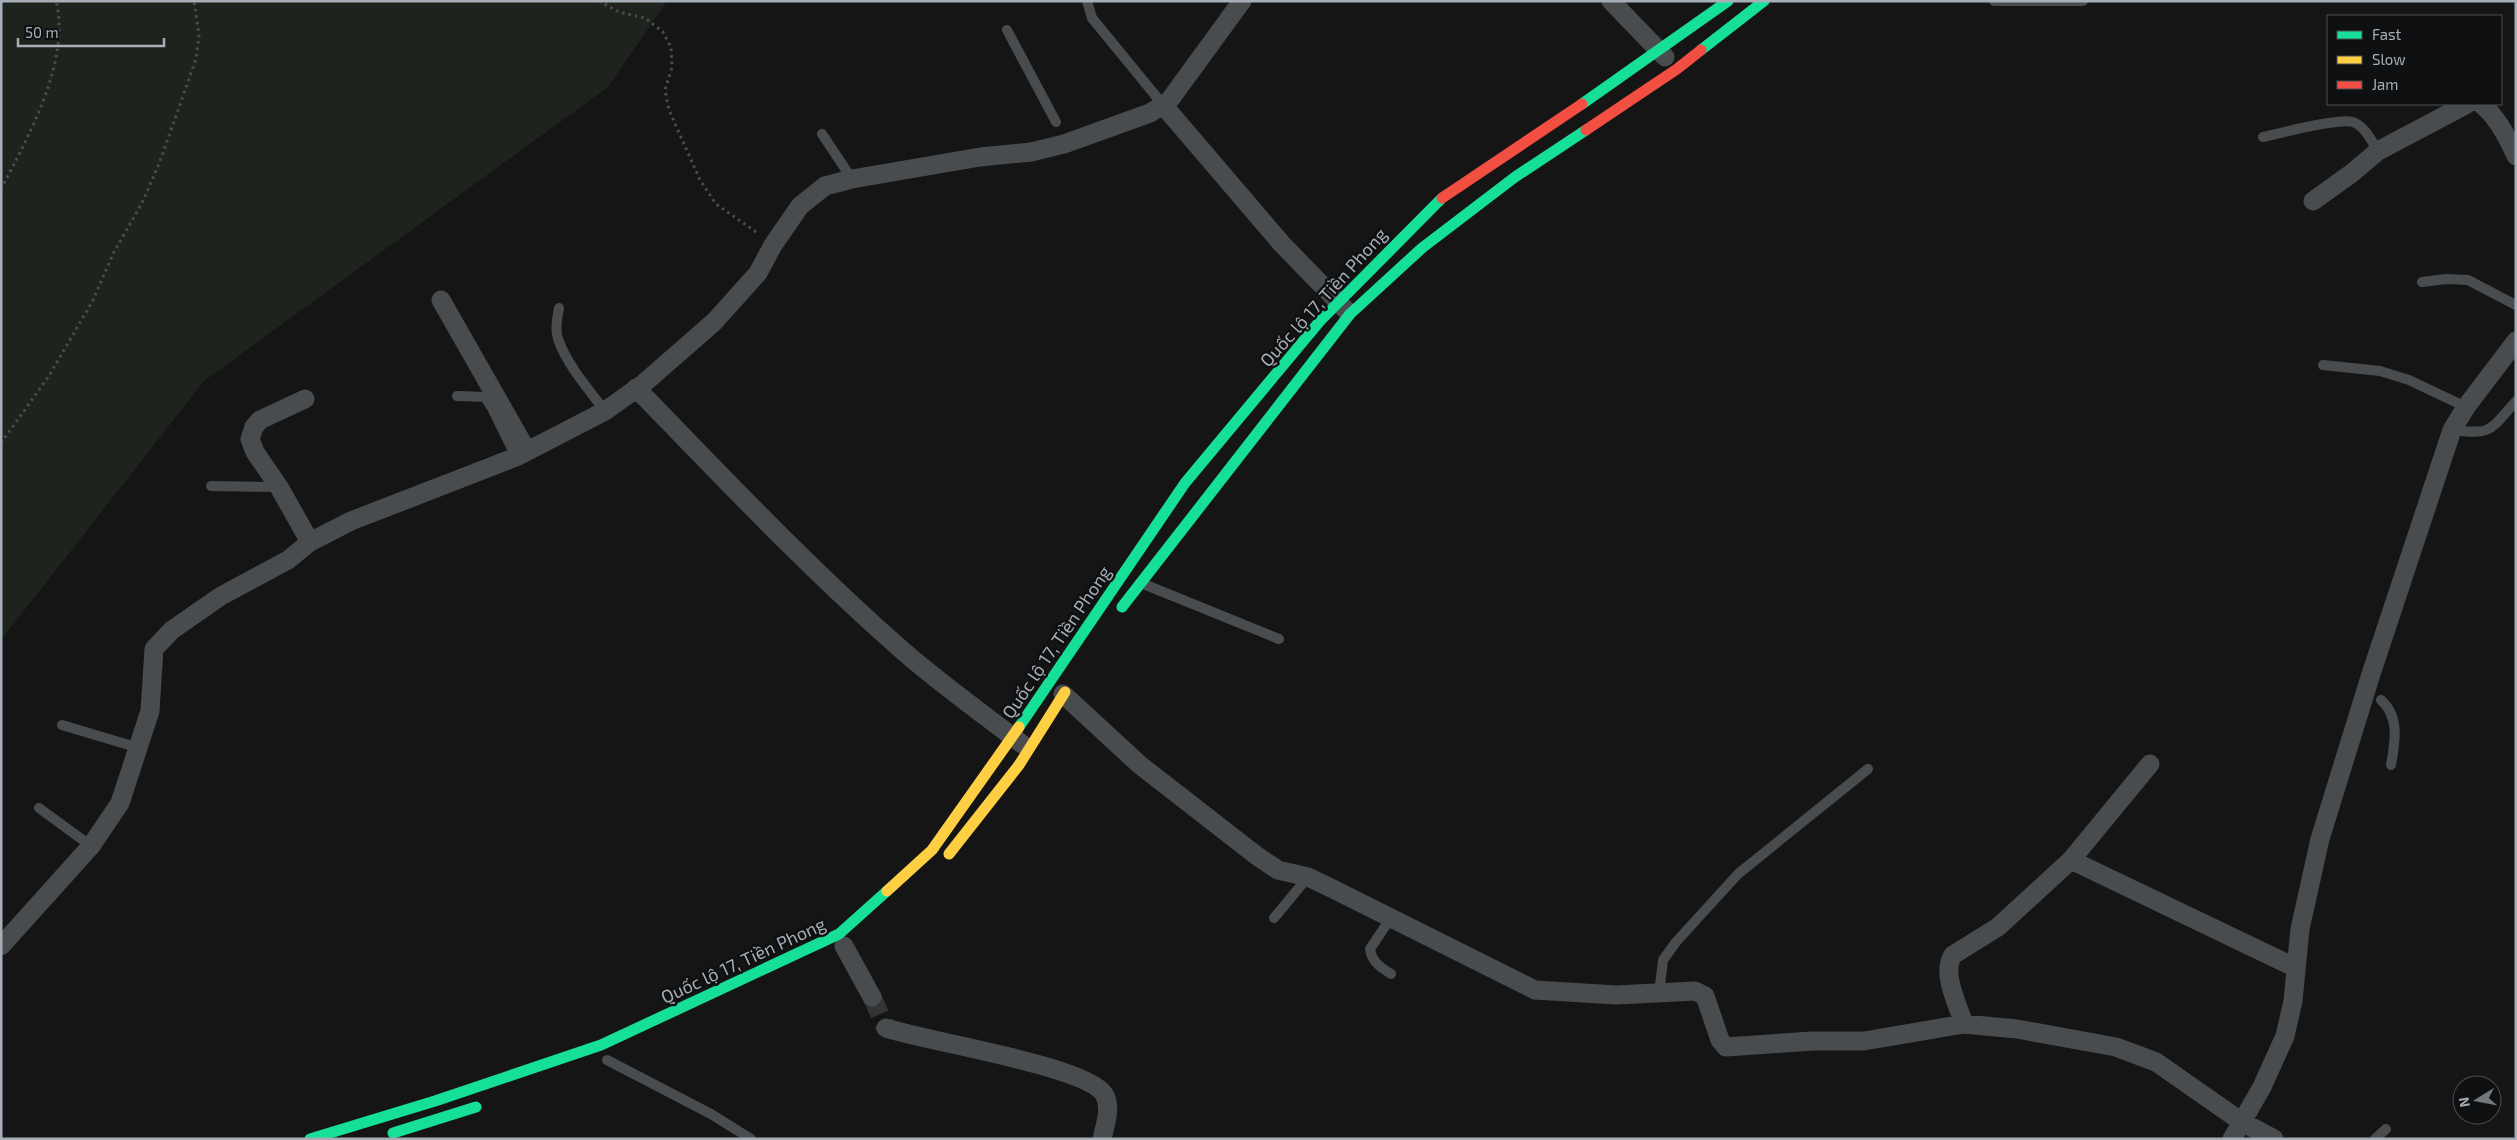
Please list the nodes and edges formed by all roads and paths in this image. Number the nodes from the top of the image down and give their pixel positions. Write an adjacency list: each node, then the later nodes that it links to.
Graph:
1 (56, 1): 23 (path)
2 (194, 1): 40 (path)
3 (599, 1): 25 (path)
4 (1087, 1): 16 (lane)
5 (1242, 1): 16 (street)
6 (1611, 1): 12 (street)
7 (1728, 1): 12 (highway, Quốc lộ 17, Tiền Phong)
8 (1764, 1): 13 (highway, Quốc lộ 17, Tiền Phong)
9 (1994, 1): 10 (lane)
10 (2083, 1)
11 (1007, 30): 17 (lane)
12 (1659, 51): 13 (street); 30 (highway, Quốc lộ 17, Tiền Phong)
13 (1677, 69): 30 (highway, Quốc lộ 17, Tiền Phong)
14 (2465, 105): 20 (street)
15 (2482, 105): 21 (street)
16 (1164, 106): 22 (street); 30 (street)
17 (1056, 122)
18 (822, 134): 22 (lane)
19 (2263, 137): 20 (lane)
20 (2378, 151): 24 (street)
21 (2516, 156)
22 (852, 180): 25 (street)
23 (1, 189)
24 (2313, 200)
25 (773, 245): 33 (street)
26 (2422, 282): 28 (lane)
27 (441, 300): 41 (street)
28 (2516, 305)
29 (559, 308): 38 (lane)
30 (1344, 308): 45 (highway, Quốc lộ 17, Tiền Phong); 51 (highway, Quốc lộ 17, Tiền Phong)
31 (2516, 342): 37 (street)
32 (2323, 365): 37 (lane)
33 (636, 388): 38 (street); 51 (street)
34 (458, 396): 41 (lane)
35 (305, 400): 43 (street)
36 (2516, 401): 39 (lane)
37 (2466, 407): 39 (street)
38 (605, 411): 41 (street)
39 (2452, 430): 49 (street)
40 (1, 443)
41 (521, 454): 44 (street)
42 (210, 486): 43 (lane)
43 (279, 487): 44 (street)
44 (310, 542): 52 (street)
45 (1140, 582): 46 (highway, Quốc lộ 17, Tiền Phong); 47 (lane)
46 (1113, 620)
47 (1279, 639)
48 (1068, 687): 53 (highway, Quốc lộ 17, Tiền Phong); 61 (street)
49 (2374, 697): 55 (lane); 66 (street)
50 (62, 725): 52 (lane)
51 (1013, 737): 53 (street); 79 (highway, Quốc lộ 17, Tiền Phong)
52 (139, 748): 58 (street)
53 (1029, 749): 59 (highway, Quốc lộ 17, Tiền Phong)
54 (2150, 764): 60 (street)
55 (2391, 766)
56 (1868, 769): 68 (lane)
57 (39, 808): 58 (lane)
58 (91, 846): 64 (street)
59 (943, 860)
60 (2072, 860): 66 (street); 70 (street)
61 (1308, 877): 62 (lane); 63 (street)
62 (1274, 918)
63 (1390, 919): 67 (lane); 68 (street)
64 (1, 946)
65 (844, 946): 69 (street)
66 (2296, 968): 76 (street)
67 (1391, 974)
68 (1659, 993): 70 (street)
69 (872, 997)
70 (1964, 1024): 76 (street)
71 (886, 1028): 82 (street)
72 (624, 1052): 73 (highway)
73 (602, 1061): 81 (lane)
74 (490, 1102): 75 (highway)
75 (435, 1121): 78 (highway); 80 (street)
76 (2242, 1122): 83 (street); 84 (street)
77 (2386, 1129): 85 (lane)
78 (379, 1136)
79 (310, 1139)
80 (408, 1139)
81 (751, 1139)
82 (1102, 1139)
83 (2232, 1139)
84 (2274, 1139)
85 (2375, 1139)

